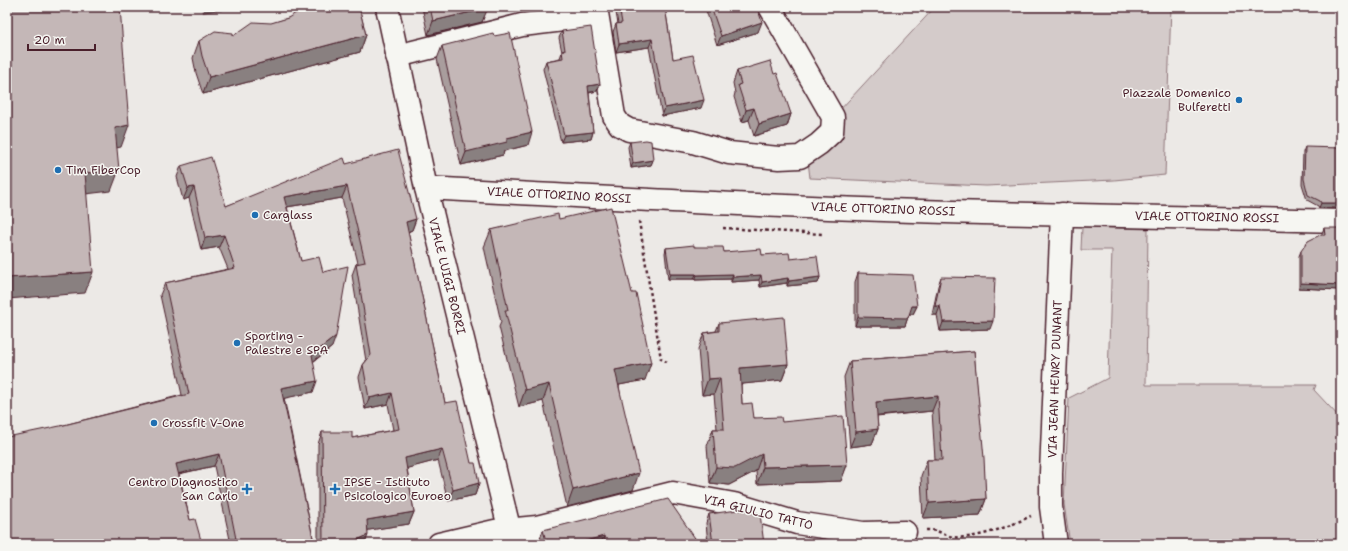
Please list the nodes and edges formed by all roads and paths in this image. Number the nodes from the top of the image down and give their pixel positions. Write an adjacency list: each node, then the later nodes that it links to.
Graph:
1 (387, 7): 4 (street, VIALE LUIGI BORRI)
2 (770, 7): 3 (street)
3 (597, 11): 4 (street)
4 (397, 56): 5 (street, VIALE LUIGI BORRI)
5 (426, 188): 7 (street, VIALE OTTORINO ROSSI); 14 (street, VIALE LUIGI BORRI)
6 (638, 214): 11 (path)
7 (1062, 214): 8 (street, VIALE OTTORINO ROSSI); 12 (street, VIA JEAN HENRY DUNANT)
8 (1341, 221)
9 (720, 228): 10 (path)
10 (822, 234)
11 (667, 362)
12 (1051, 507): 13 (path); 16 (street, VIA JEAN HENRY DUNANT)
13 (905, 532): 14 (street, VIA GIULIO TATTO)
14 (512, 537): 15 (street, VIA GIULIO TATTO)
15 (439, 544)
16 (1056, 544)

